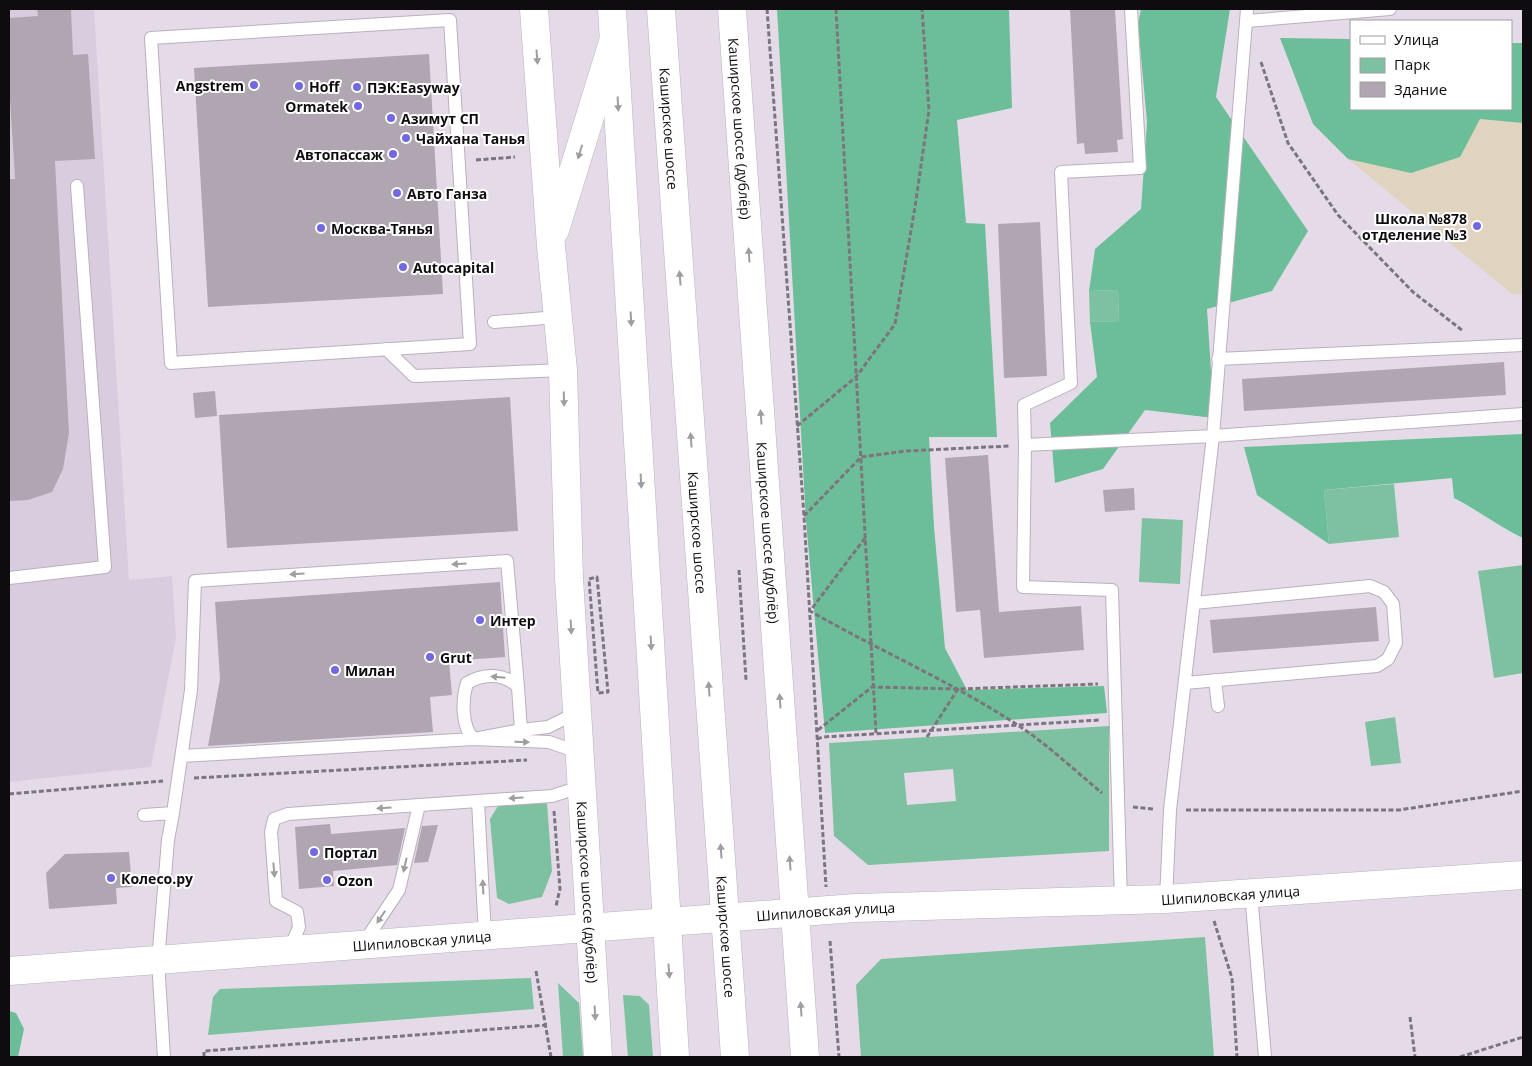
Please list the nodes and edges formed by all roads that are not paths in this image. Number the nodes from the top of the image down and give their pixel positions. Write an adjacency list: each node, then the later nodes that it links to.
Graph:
1 (534, 9): 10 (main road, Каширское шоссе (дублёр), one-way to 10)
2 (612, 9): 8 (main road)
3 (661, 9): 41 (main road, Каширское шоссе, one-way to 3)
4 (732, 9): 40 (main road, Каширское шоссе (дублёр), one-way to 4)
5 (1131, 9): 19 (lane)
6 (1390, 9): 7 (lane)
7 (1247, 15): 15 (lane)
8 (614, 38): 10 (main road, one-way to 10); 42 (main road, one-way to 42)
9 (77, 186): 20 (lane)
10 (550, 246): 11 (main road, Каширское шоссе (дублёр))
11 (558, 317): 12 (lane); 16 (main road, Каширское шоссе (дублёр))
12 (494, 322)
13 (1523, 345): 15 (lane)
14 (386, 349): 14 (lane); 16 (lane)
15 (1218, 360): 18 (lane)
16 (563, 370): 26 (main road, Каширское шоссе (дублёр), one-way to 26)
17 (1523, 414): 18 (lane)
18 (1213, 436): 19 (lane); 21 (lane)
19 (1025, 445): 39 (lane)
20 (9, 578)
21 (1194, 603): 22 (lane); 23 (lane)
22 (1215, 680): 23 (lane); 25 (lane)
23 (1185, 683): 38 (lane)
24 (518, 687): 27 (lane); 28 (lane, one-way to 28); 30 (lane, one-way to 30)
25 (1218, 706)
26 (576, 713): 27 (lane); 29 (main road, Каширское шоссе (дублёр))
27 (521, 730): 28 (lane)
28 (474, 738): 29 (lane, one-way to 29); 30 (lane)
29 (578, 752): 31 (main road, Каширское шоссе (дублёр))
30 (182, 756): 34 (lane)
31 (580, 787): 32 (lane, one-way to 32); 43 (main road, Каширское шоссе (дублёр))
32 (478, 801): 33 (lane); 44 (lane, one-way to 32)
33 (419, 805): 45 (lane, one-way to 45); 46 (lane, one-way to 46)
34 (173, 813): 35 (lane); 47 (lane)
35 (144, 815)
36 (1523, 876): 37 (main road, Шипиловская улица)
37 (1251, 893): 38 (main road, Шипиловская улица); 54 (lane)
38 (1166, 899): 39 (main road, Шипиловская улица)
39 (1121, 901): 40 (main road, Шипиловская улица)
40 (794, 912): 41 (main road, Шипиловская улица); 53 (main road, Каширское шоссе (дублёр), one-way to 40)
41 (726, 917): 42 (main road, Шипиловская улица); 52 (main road, Каширское шоссе)
42 (666, 922): 43 (main road, Шипиловская улица); 51 (main road, one-way to 51)
43 (591, 929): 44 (main road, Шипиловская улица); 50 (main road, Каширское шоссе (дублёр), one-way to 50)
44 (485, 936): 45 (main road, Шипиловская улица)
45 (362, 945): 46 (main road, Шипиловская улица)
46 (289, 950): 47 (main road, Шипиловская улица)
47 (158, 961): 48 (main road, Шипиловская улица); 49 (lane)
48 (9, 971)
49 (164, 1057)
50 (598, 1057)
51 (675, 1057)
52 (734, 1057)
53 (805, 1057)
54 (1265, 1057)

